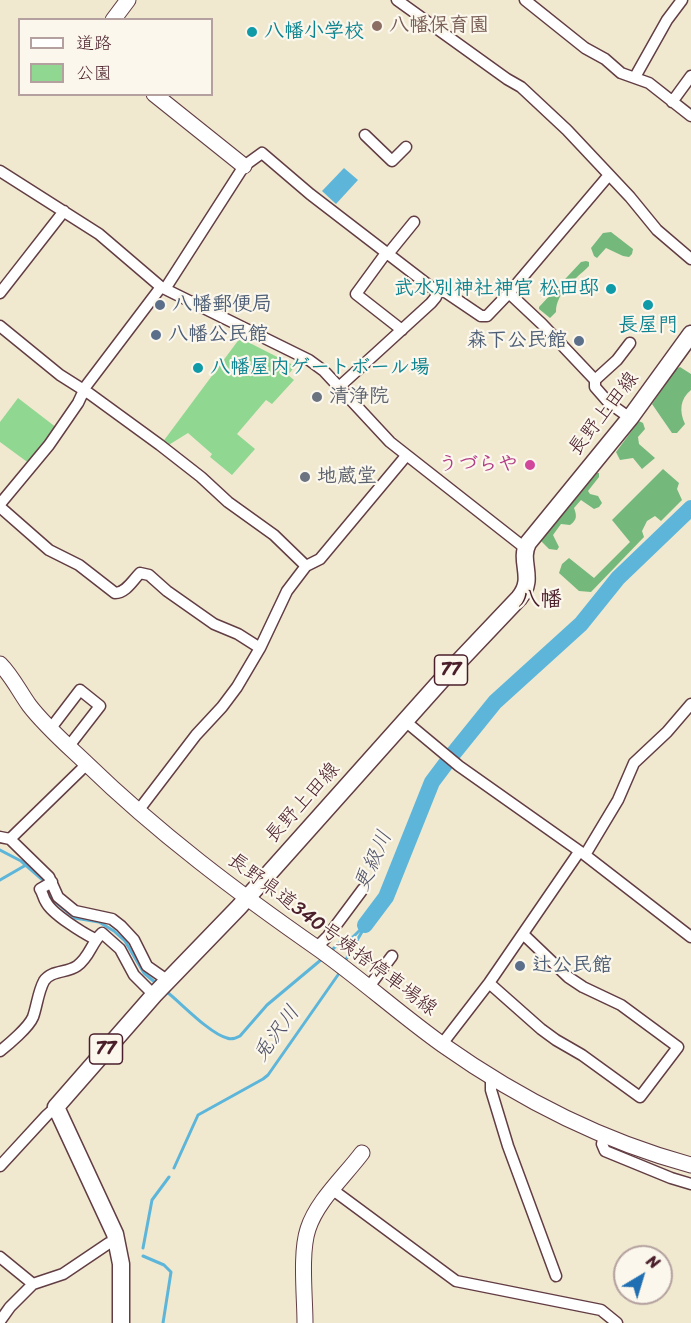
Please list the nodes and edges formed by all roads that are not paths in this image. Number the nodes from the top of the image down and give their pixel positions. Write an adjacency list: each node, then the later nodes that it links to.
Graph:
1 (128, 0): 5 (main road)
2 (397, 0): 15 (street)
3 (525, 0): 7 (street)
4 (681, 0): 7 (street)
5 (114, 18)
6 (691, 76): 9 (street)
7 (635, 77): 9 (street)
8 (156, 96): 13 (main road)
9 (672, 102): 10 (street)
10 (691, 116)
11 (365, 135): 12 (street)
12 (406, 147)
13 (244, 166): 18 (street); 20 (street)
14 (0, 171): 16 (street)
15 (609, 175): 19 (street); 23 (street)
16 (64, 211): 20 (street); 22 (street)
17 (414, 222): 18 (street)
18 (387, 253): 21 (street); 25 (street)
19 (691, 258)
20 (163, 288): 29 (street); 30 (street)
21 (436, 289): 23 (street); 25 (street)
22 (0, 293)
23 (509, 293): 28 (street)
24 (0, 326): 30 (street)
25 (402, 330): 29 (street)
26 (691, 334): 31 (main road, 長野上田線)
27 (630, 343): 28 (street)
28 (595, 380): 31 (street)
29 (339, 387): 32 (street)
30 (85, 391): 33 (street); 35 (street)
31 (630, 418): 34 (main road, 長野上田線)
32 (406, 456): 34 (street); 35 (street)
33 (0, 505): 36 (street)
34 (525, 548): 40 (main road, 長野上田線 / 77)
35 (306, 566): 36 (street)
36 (260, 648): 44 (street)
37 (0, 664): 41 (main road, 長野県道340号姨捨停車場線)
38 (691, 704): 39 (street)
39 (687, 717): 46 (street)
40 (405, 721): 46 (street); 49 (main road, 長野上田線 / 77)
41 (51, 728): 42 (main road, 長野県道340号姨捨停車場線); 42 (street)
42 (69, 746): 43 (main road, 長野県道340号姨捨停車場線)
43 (87, 764): 44 (main road, 長野県道340号姨捨停車場線); 45 (street)
44 (138, 811): 49 (main road, 長野県道340号姨捨停車場線)
45 (5, 838): 47 (street)
46 (582, 854): 50 (street); 51 (street)
47 (48, 884): 52 (street); 56 (street)
48 (363, 889): 53 (street)
49 (248, 898): 53 (main road, 長野県道340号姨捨停車場線); 56 (main road, 長野上田線 / 77)
50 (523, 934): 55 (street); 55 (street)
51 (691, 937)
52 (95, 939): 56 (street); 59 (street)
53 (317, 949): 57 (main road, 長野県道340号姨捨停車場線)
54 (392, 956): 57 (street)
55 (489, 983): 58 (street)
56 (161, 987): 61 (main road, 長野上田線 / 77)
57 (368, 988): 58 (main road, 長野県道340号姨捨停車場線)
58 (442, 1044): 60 (main road, 長野県道340号姨捨停車場線)
59 (0, 1051)
60 (491, 1076): 62 (main road, 長野県道340号姨捨停車場線); 70 (street)
61 (56, 1107): 65 (street); 68 (main road)
62 (604, 1135): 64 (main road, 長野県道340号姨捨停車場線); 66 (street)
63 (362, 1153): 67 (main road)
64 (691, 1165)
65 (0, 1166)
66 (691, 1184)
67 (333, 1190): 74 (main road); 75 (street)
68 (117, 1241): 71 (street); 73 (main road)
69 (0, 1257): 71 (street)
70 (556, 1276)
71 (33, 1284): 72 (street)
72 (0, 1321)
73 (121, 1323)
74 (305, 1323)
75 (617, 1323)

